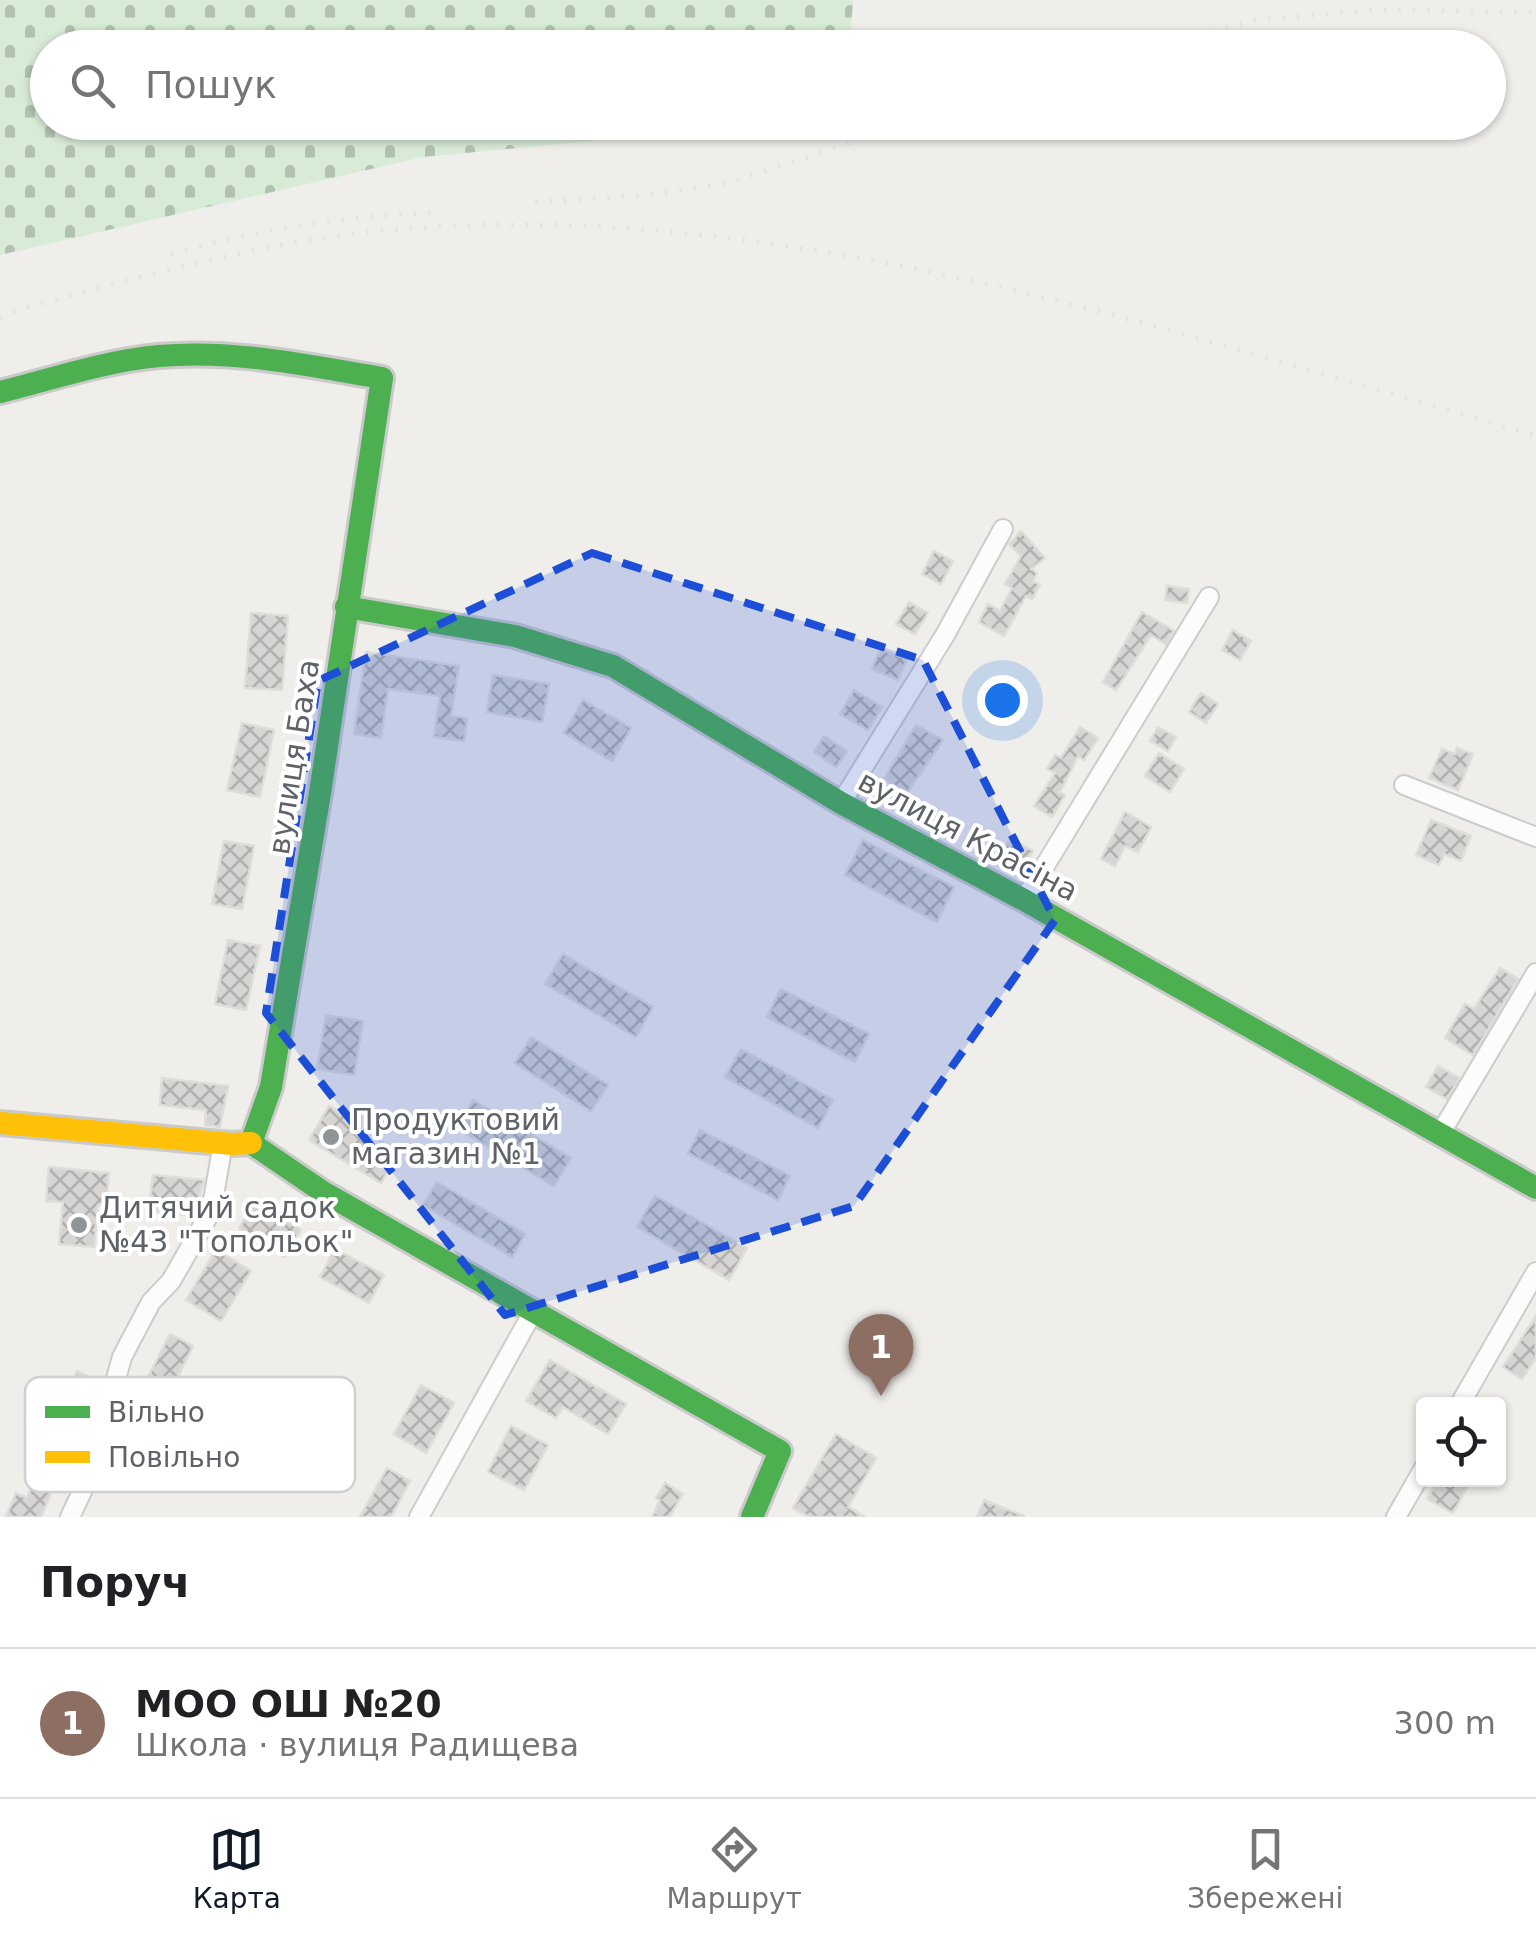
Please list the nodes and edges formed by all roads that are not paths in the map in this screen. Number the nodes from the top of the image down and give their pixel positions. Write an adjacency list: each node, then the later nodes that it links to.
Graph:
1 (0, 392): 4 (street, вулиця Баха)
2 (1004, 529): 6 (street)
3 (1209, 597): 8 (street)
4 (346, 607): 6 (street, вулиця Красіна); 12 (street, вулиця Баха)
5 (1404, 785): 7 (street)
6 (841, 802): 8 (street, вулиця Красіна)
7 (1536, 838)
8 (1024, 900): 11 (street, вулиця Красіна)
9 (1536, 973): 11 (street)
10 (0, 1124): 13 (street)
11 (1440, 1134): 14 (street, вулиця Красіна)
12 (251, 1142): 13 (street); 16 (street)
13 (223, 1143): 17 (street)
14 (1536, 1188)
15 (1536, 1272): 18 (street)
16 (534, 1310): 22 (street); 23 (street)
17 (116, 1377)
18 (1464, 1397)
19 (1416, 1482): 24 (street)
20 (83, 1492): 21 (street)
21 (70, 1517)
22 (419, 1517)
23 (752, 1517)
24 (1396, 1517)

